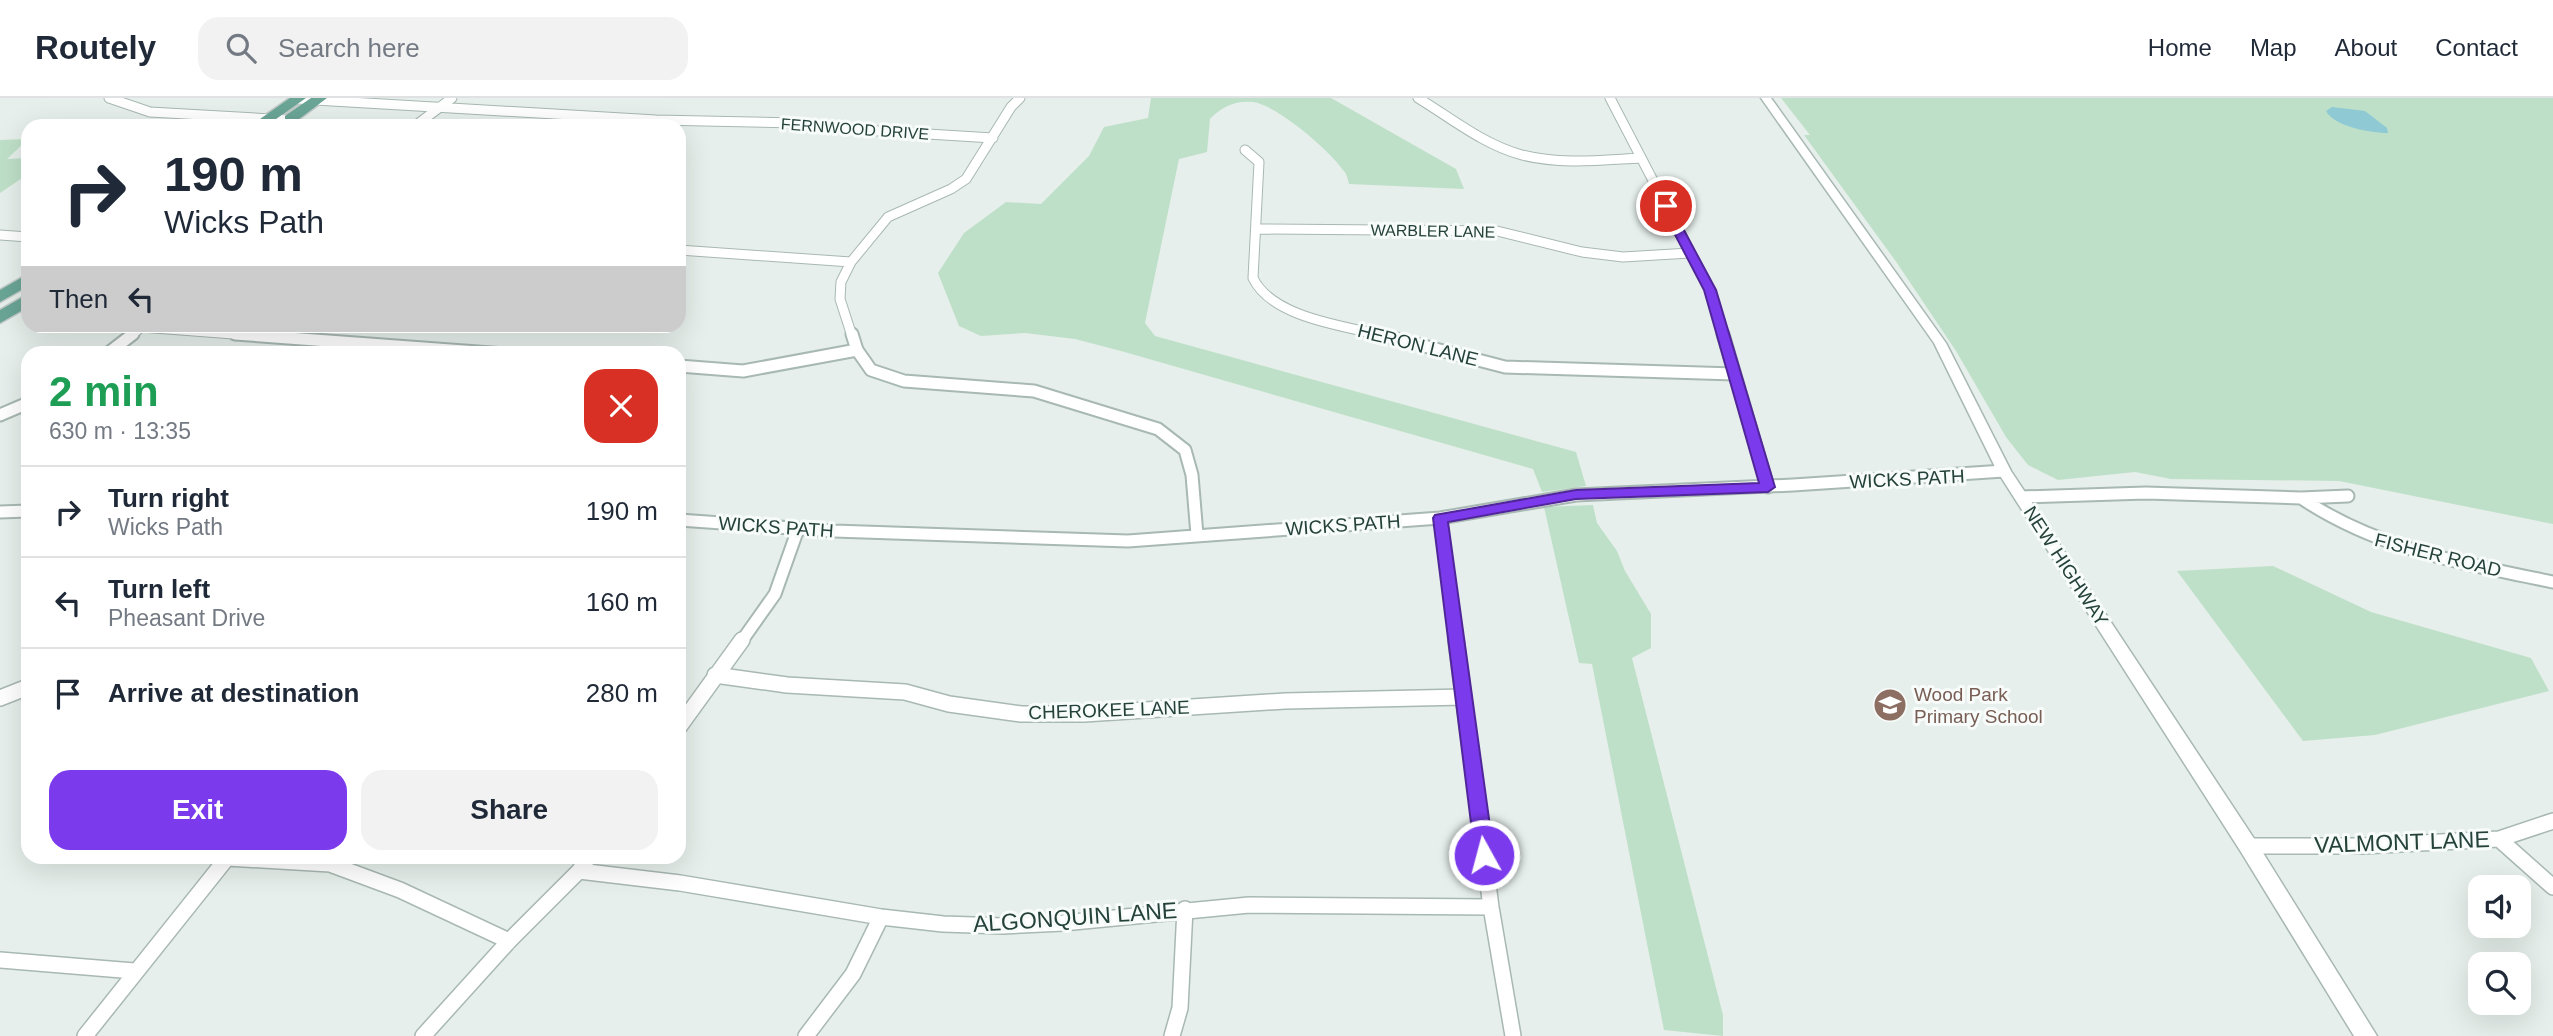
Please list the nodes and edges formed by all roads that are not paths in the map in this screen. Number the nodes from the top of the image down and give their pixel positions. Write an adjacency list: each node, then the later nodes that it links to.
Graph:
1 (109, 98): 10 (street)
2 (299, 98): 8 (street, FERNWOOD DRIVE); 11 (main road)
3 (452, 98): 9 (street)
4 (1020, 98): 16 (street)
5 (1418, 98): 18 (street)
6 (1610, 98): 18 (street)
7 (1766, 98): 38 (street, NEW HIGHWAY)
8 (319, 99): 9 (street, FERNWOOD DRIVE); 12 (main road)
9 (439, 108): 13 (street); 14 (street, FERNWOOD DRIVE)
10 (232, 119)
11 (277, 119)
12 (281, 119)
13 (424, 119)
14 (642, 119)
15 (686, 121): 16 (street, FERNWOOD DRIVE)
16 (993, 138): 24 (street)
17 (1245, 150): 19 (street, HERON LANE)
18 (1641, 158): 23 (street)
19 (1257, 229): 23 (street, WARBLER LANE); 35 (street, HERON LANE)
20 (0, 235): 21 (street)
21 (21, 236)
22 (686, 250): 24 (street)
23 (1690, 253): 35 (street)
24 (851, 262): 33 (street)
25 (21, 284): 26 (main road)
26 (0, 297)
27 (21, 304): 28 (main road)
28 (0, 318)
29 (133, 333): 31 (street)
30 (232, 333): 32 (street)
31 (117, 346)
32 (400, 346)
33 (857, 350): 34 (street); 48 (street)
34 (686, 367)
35 (1734, 374): 39 (street)
36 (21, 406): 37 (street)
37 (0, 415)
38 (2004, 471): 39 (street, WICKS PATH); 41 (street, NEW HIGHWAY)
39 (1768, 487): 45 (street, WICKS PATH)
40 (2348, 496): 42 (street)
41 (2021, 497): 42 (street); 57 (street, NEW HIGHWAY)
42 (2301, 498): 49 (street, FISHER ROAD)
43 (21, 511): 44 (street)
44 (0, 512)
45 (1440, 518): 48 (street, WICKS PATH); 52 (street)
46 (686, 521): 47 (street, WICKS PATH)
47 (798, 529): 48 (street, WICKS PATH); 50 (street)
48 (1197, 535)
49 (2553, 582)
50 (715, 675): 52 (street, CHEROKEE LANE); 54 (street)
51 (21, 690): 53 (street)
52 (1464, 697): 62 (street)
53 (0, 698)
54 (686, 717)
55 (2553, 821): 56 (street, VALMONT LANE)
56 (2499, 839): 57 (street, VALMONT LANE); 61 (street)
57 (2248, 846): 73 (street, NEW HIGHWAY)
58 (222, 864): 67 (street)
59 (330, 864): 65 (street)
60 (583, 864): 64 (street, ALGONQUIN LANE); 65 (street)
61 (2553, 887)
62 (1491, 907): 63 (street, ALGONQUIN LANE); 72 (street)
63 (1185, 909): 64 (street, ALGONQUIN LANE); 71 (street)
64 (881, 917): 70 (street)
65 (509, 941): 69 (street)
66 (0, 960): 67 (street)
67 (134, 971): 68 (street)
68 (85, 1036)
69 (423, 1036)
70 (806, 1036)
71 (1172, 1036)
72 (1513, 1036)
73 (2366, 1036)

